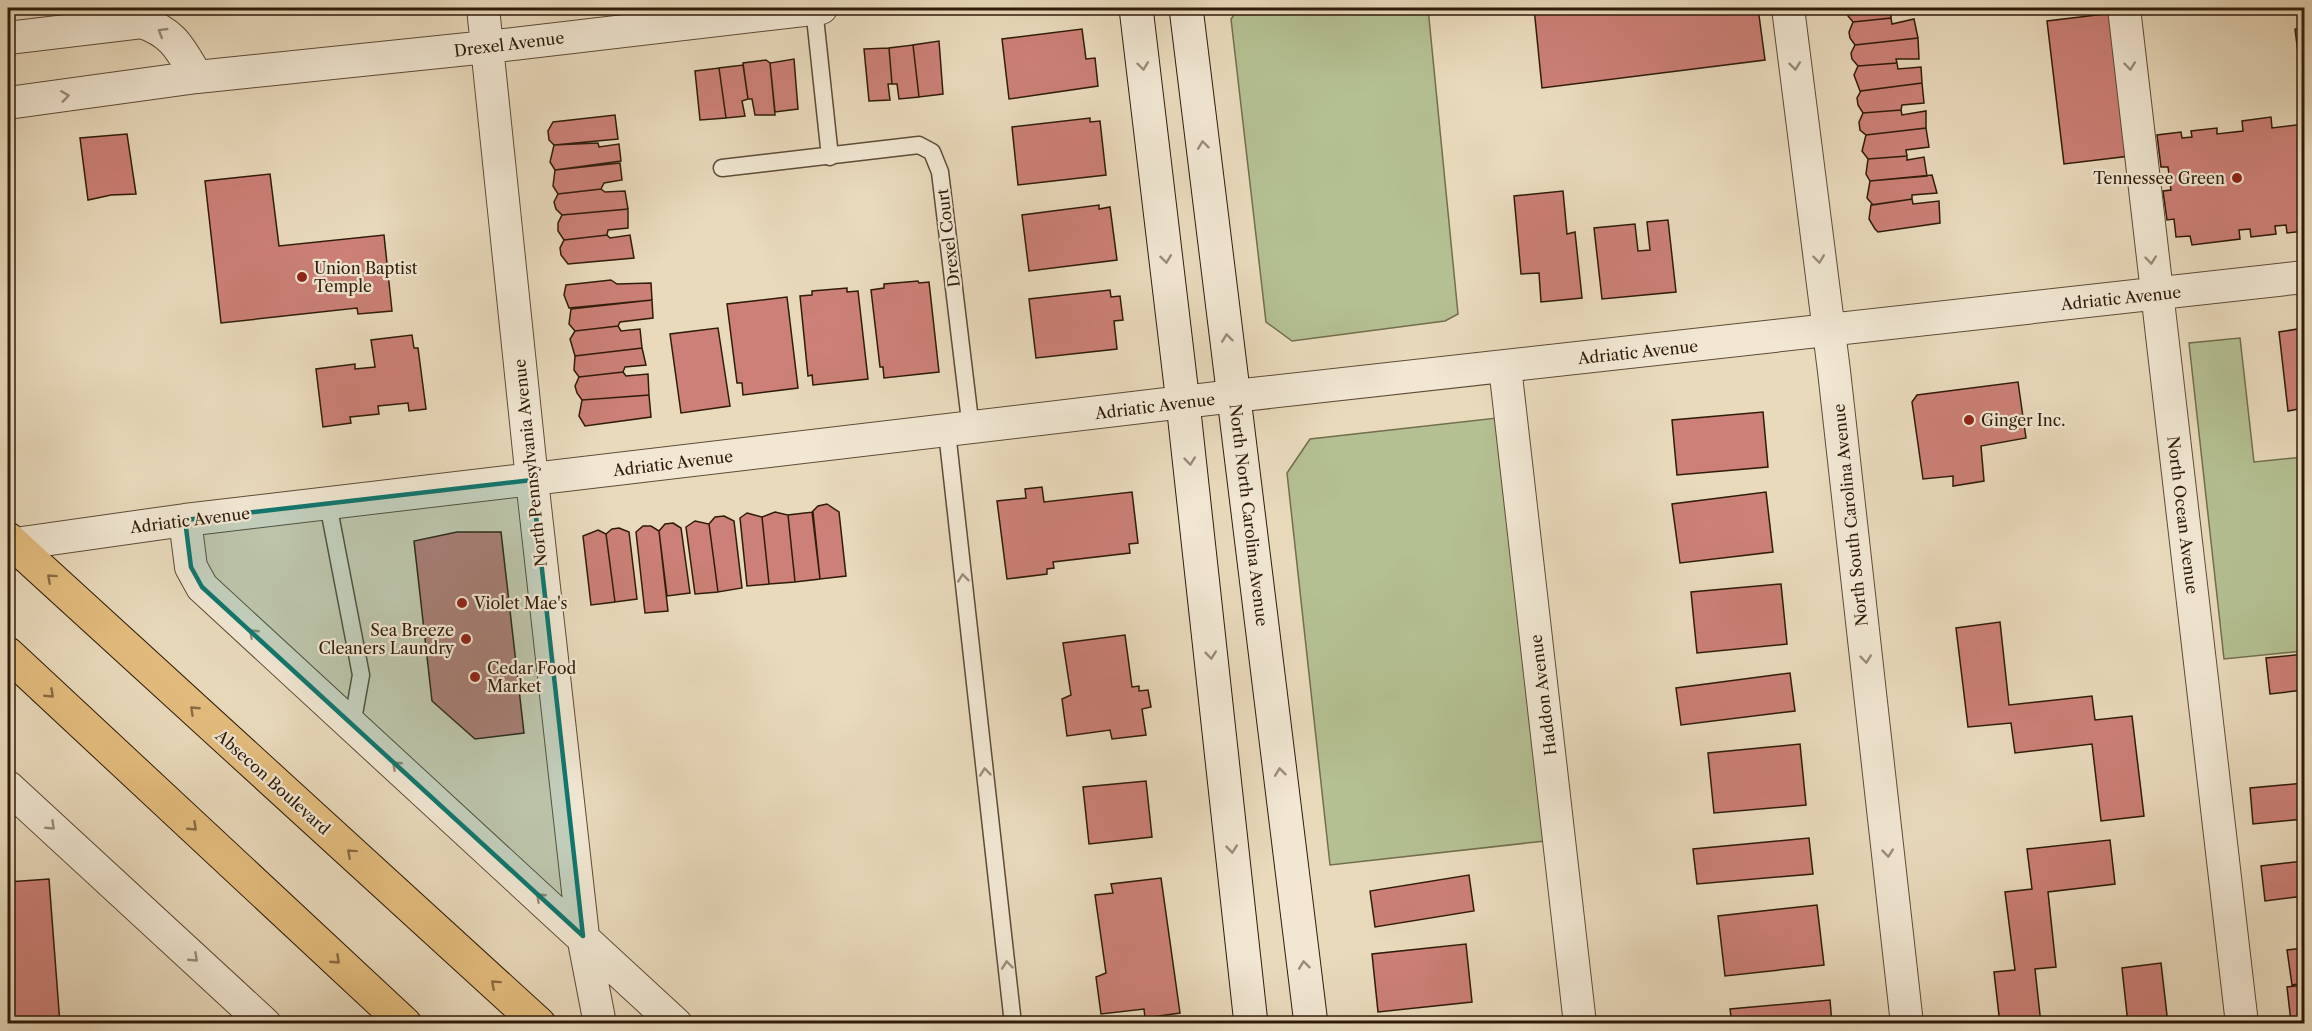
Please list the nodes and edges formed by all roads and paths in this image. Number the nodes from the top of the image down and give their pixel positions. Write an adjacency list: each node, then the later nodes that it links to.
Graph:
1 (483, 8): 9 (street, North Pennsylvania Avenue)
2 (818, 8): 7 (street, Drexel Avenue); 12 (lane)
3 (1136, 8): 19 (street, one-way to 19)
4 (1186, 8): 18 (street, North North Carolina Avenue, one-way to 4)
5 (1788, 8): 16 (street, North South Carolina Avenue, one-way to 16)
6 (2124, 8): 15 (street, North Ocean Avenue, one-way to 15)
7 (702, 14): 9 (street, Drexel Avenue)
8 (8, 38): 10 (street, one-way to 8)
9 (487, 47): 10 (street, Drexel Avenue); 21 (street, North Pennsylvania Avenue)
10 (197, 77): 11 (street, Drexel Avenue, one-way to 10)
11 (8, 103)
12 (830, 157): 13 (lane, Drexel Court); 20 (lane, Drexel Court)
13 (722, 168)
14 (2304, 277): 15 (street, Adriatic Avenue)
15 (2155, 294): 16 (street, Adriatic Avenue); 39 (street, North Ocean Avenue)
16 (1828, 330): 17 (street, Adriatic Avenue); 38 (street, North South Carolina Avenue, one-way to 38)
17 (1505, 367): 18 (street, Adriatic Avenue); 37 (street, Haddon Avenue)
18 (1234, 396): 19 (street, Adriatic Avenue); 36 (street, North North Carolina Avenue, one-way to 18)
19 (1183, 403): 20 (street, Adriatic Avenue); 35 (street, one-way to 35)
20 (959, 431): 21 (street, Adriatic Avenue); 34 (lane, Drexel Court, one-way to 20)
21 (532, 480): 22 (street, Adriatic Avenue); 28 (street, North Pennsylvania Avenue)
22 (328, 504): 23 (street, Adriatic Avenue); 26 (lane)
23 (185, 520): 24 (street, Adriatic Avenue); 26 (street, one-way to 23)
24 (9, 541): 31 (highway, Absecon Boulevard, one-way to 24)
25 (8, 654): 30 (highway, one-way to 30)
26 (352, 725): 28 (street, one-way to 26)
27 (8, 787): 29 (street, one-way to 29)
28 (583, 936): 32 (street, North Pennsylvania Avenue); 33 (street)
29 (266, 1023)
30 (405, 1023)
31 (539, 1023)
32 (600, 1023)
33 (676, 1023)
34 (1013, 1023)
35 (1251, 1023)
36 (1311, 1023)
37 (1580, 1023)
38 (1907, 1023)
39 (2242, 1023)

